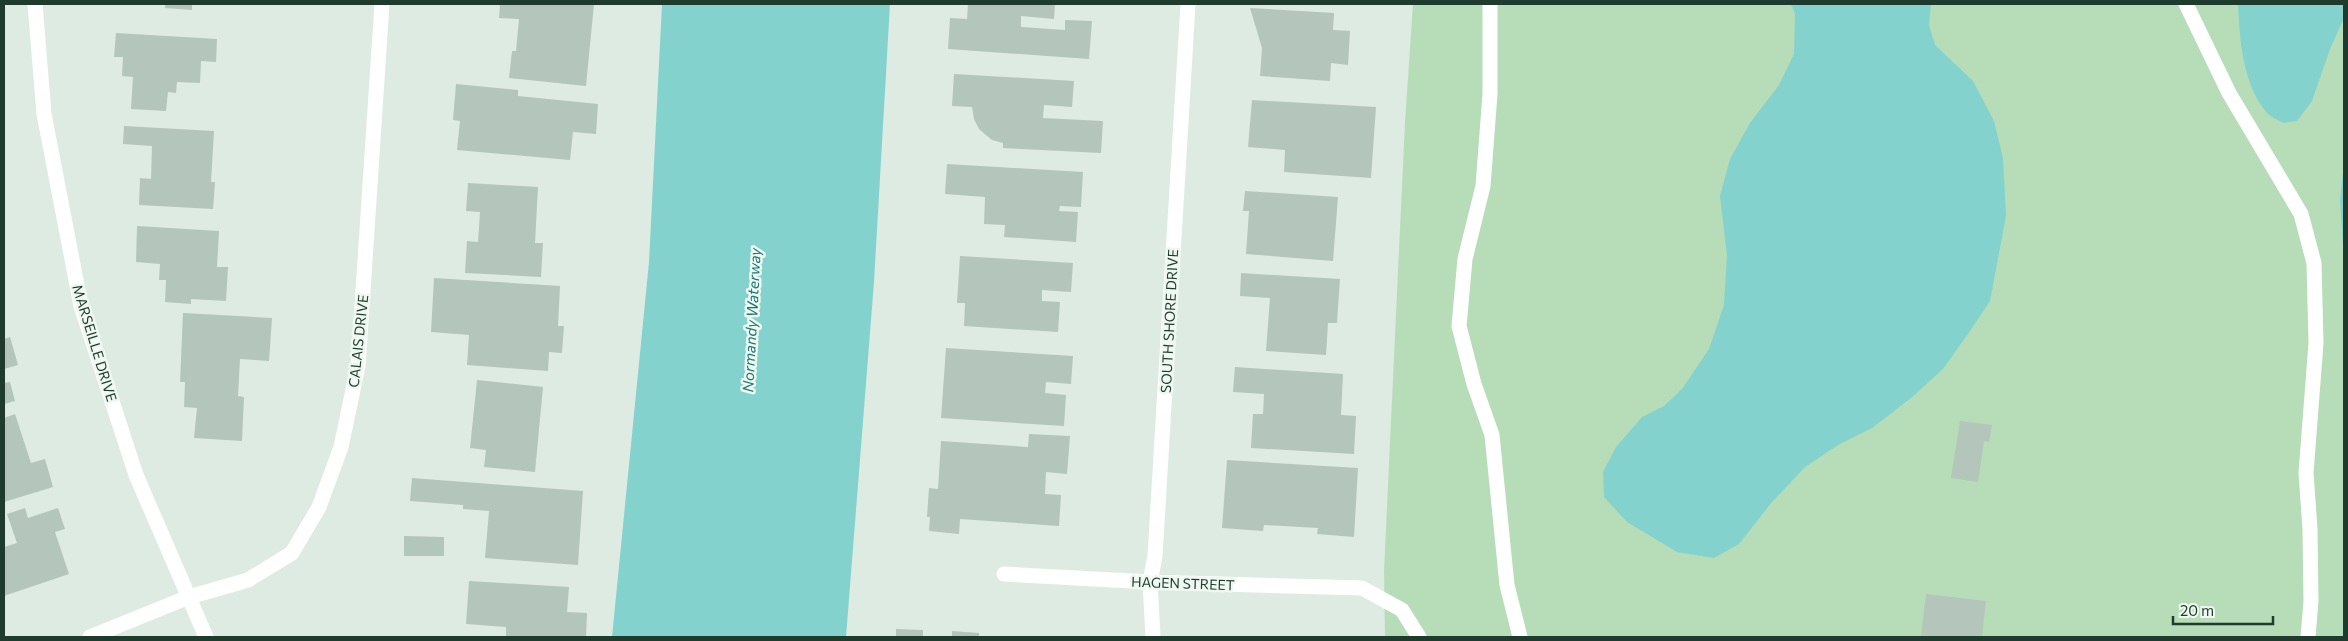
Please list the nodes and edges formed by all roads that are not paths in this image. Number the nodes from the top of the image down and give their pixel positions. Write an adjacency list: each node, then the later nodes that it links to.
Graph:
1 (36, 4): 8 (street, MARSEILLE DRIVE)
2 (382, 4): 8 (street, CALAIS DRIVE)
3 (1188, 4): 7 (street, SOUTH SHORE DRIVE)
4 (1490, 4): 13 (street)
5 (2186, 4): 14 (street)
6 (1004, 574): 7 (street, HAGEN STREET)
7 (1150, 582): 11 (street, SOUTH SHORE DRIVE); 12 (street, HAGEN STREET)
8 (190, 596): 9 (street, CALAIS DRIVE); 10 (street, MARSEILLE DRIVE)
9 (90, 637)
10 (206, 637)
11 (1152, 637)
12 (1419, 637)
13 (1520, 637)
14 (2308, 637)

